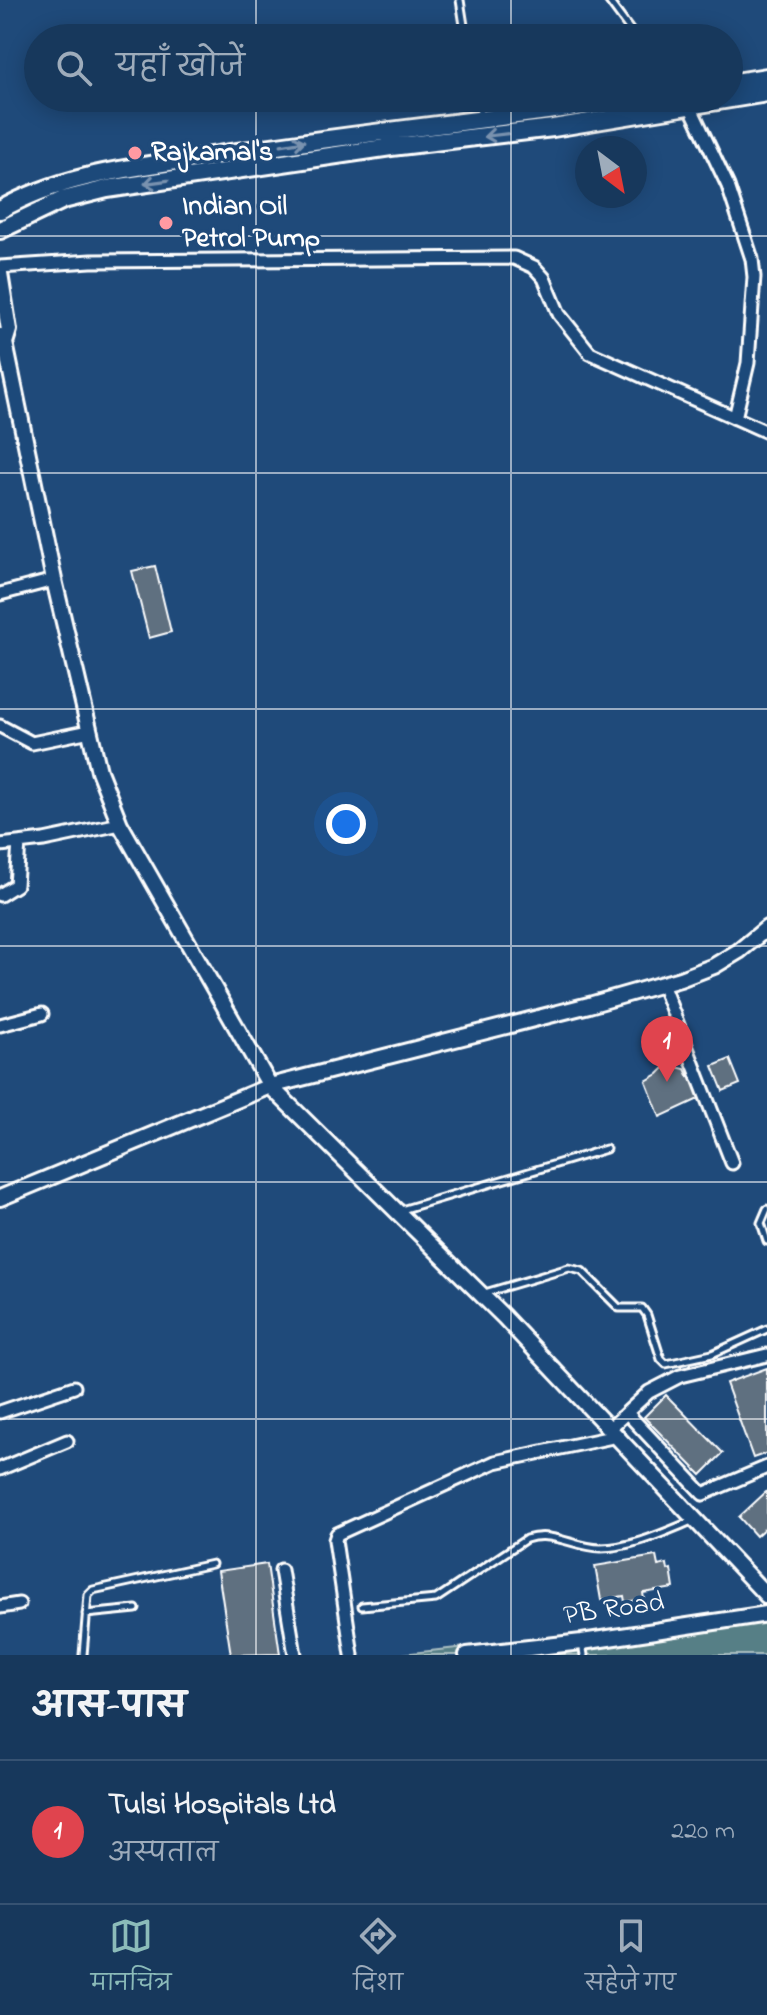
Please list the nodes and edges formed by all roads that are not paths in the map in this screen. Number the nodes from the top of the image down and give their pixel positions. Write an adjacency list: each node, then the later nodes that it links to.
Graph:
1 (460, 0): 3 (lane)
2 (608, 0): 4 (lane)
3 (464, 24)
4 (626, 24)
5 (767, 77): 6 (main road)
6 (743, 81)
7 (767, 93): 8 (main road)
8 (743, 96)
9 (480, 112): 14 (lane)
10 (509, 112): 14 (main road)
11 (526, 112): 15 (main road)
12 (641, 112): 15 (main road)
13 (699, 112): 22 (street)
14 (481, 118): 16 (main road, one-way to 14)
15 (524, 131): 17 (main road, one-way to 17)
16 (199, 158): 17 (main road); 18 (main road)
17 (202, 175): 19 (main road, one-way to 19)
18 (0, 210)
19 (0, 230)
20 (0, 270): 21 (street); 22 (street)
21 (3, 348): 24 (street)
22 (735, 418): 23 (street)
23 (767, 432)
24 (54, 580): 25 (street); 27 (street)
25 (0, 594)
26 (0, 726): 27 (street)
27 (90, 731): 28 (street)
28 (120, 824): 30 (street); 36 (street)
29 (1, 843): 30 (street)
30 (19, 843): 31 (street)
31 (0, 895)
32 (767, 928): 33 (street)
33 (662, 984): 36 (street); 38 (street)
34 (42, 1014): 35 (street)
35 (0, 1025)
36 (270, 1086): 39 (street); 41 (street)
37 (606, 1149): 41 (lane)
38 (732, 1163)
39 (0, 1198)
40 (767, 1209): 42 (lane)
41 (397, 1211): 43 (street)
42 (767, 1241)
43 (481, 1294): 44 (lane); 49 (street)
44 (767, 1329)
45 (767, 1355): 48 (street)
46 (74, 1387): 47 (street)
47 (0, 1412)
48 (627, 1413): 49 (street); 51 (street)
49 (613, 1432): 53 (street); 66 (street)
50 (67, 1441): 52 (street)
51 (767, 1467)
52 (0, 1469)
53 (695, 1520): 56 (street); 58 (lane)
54 (212, 1564): 61 (lane)
55 (281, 1570): 65 (street)
56 (767, 1596)
57 (19, 1604): 59 (street)
58 (362, 1606)
59 (0, 1607)
60 (136, 1609): 61 (lane)
61 (86, 1614): 64 (lane)
62 (767, 1614): 63 (street, PB Road)
63 (583, 1648): 67 (street, PB Road)
64 (83, 1655)
65 (295, 1655)
66 (352, 1655)
67 (467, 1655)

